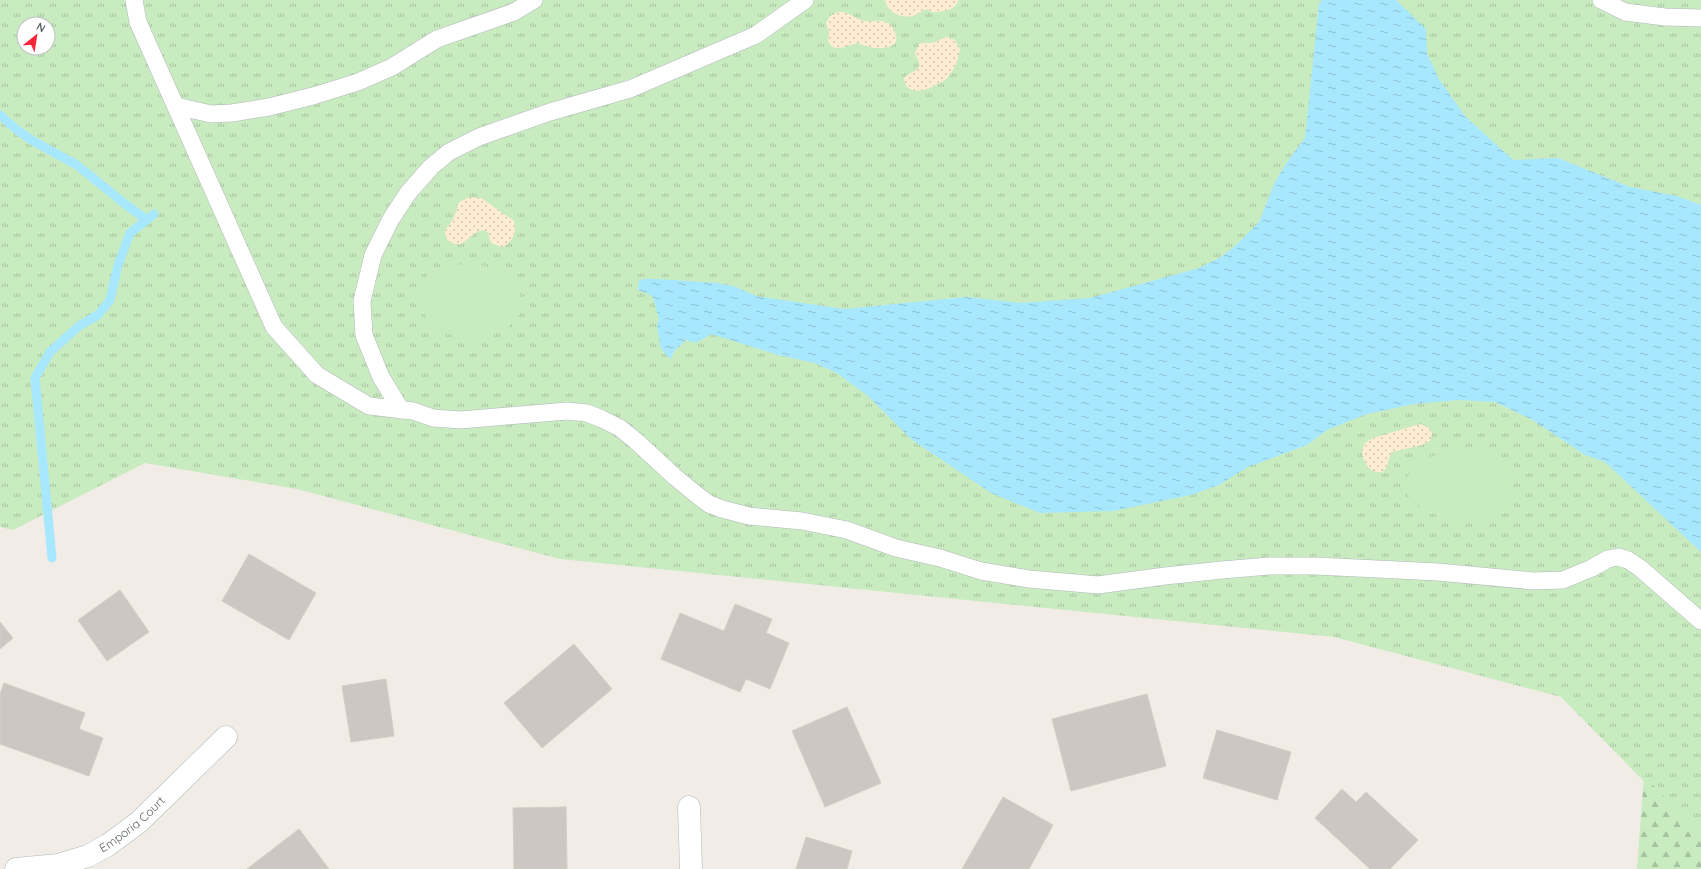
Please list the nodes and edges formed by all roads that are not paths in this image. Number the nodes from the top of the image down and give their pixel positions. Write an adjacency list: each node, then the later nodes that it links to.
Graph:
1 (134, 0): 6 (lane)
2 (534, 0): 6 (lane)
3 (805, 0): 7 (lane)
4 (1602, 0): 5 (lane)
5 (1701, 18)
6 (176, 106): 7 (lane)
7 (401, 410): 8 (lane)
8 (1701, 621)
9 (226, 738): 11 (street, Emporia Court)
10 (689, 807): 12 (street)
11 (16, 869)
12 (691, 869)

